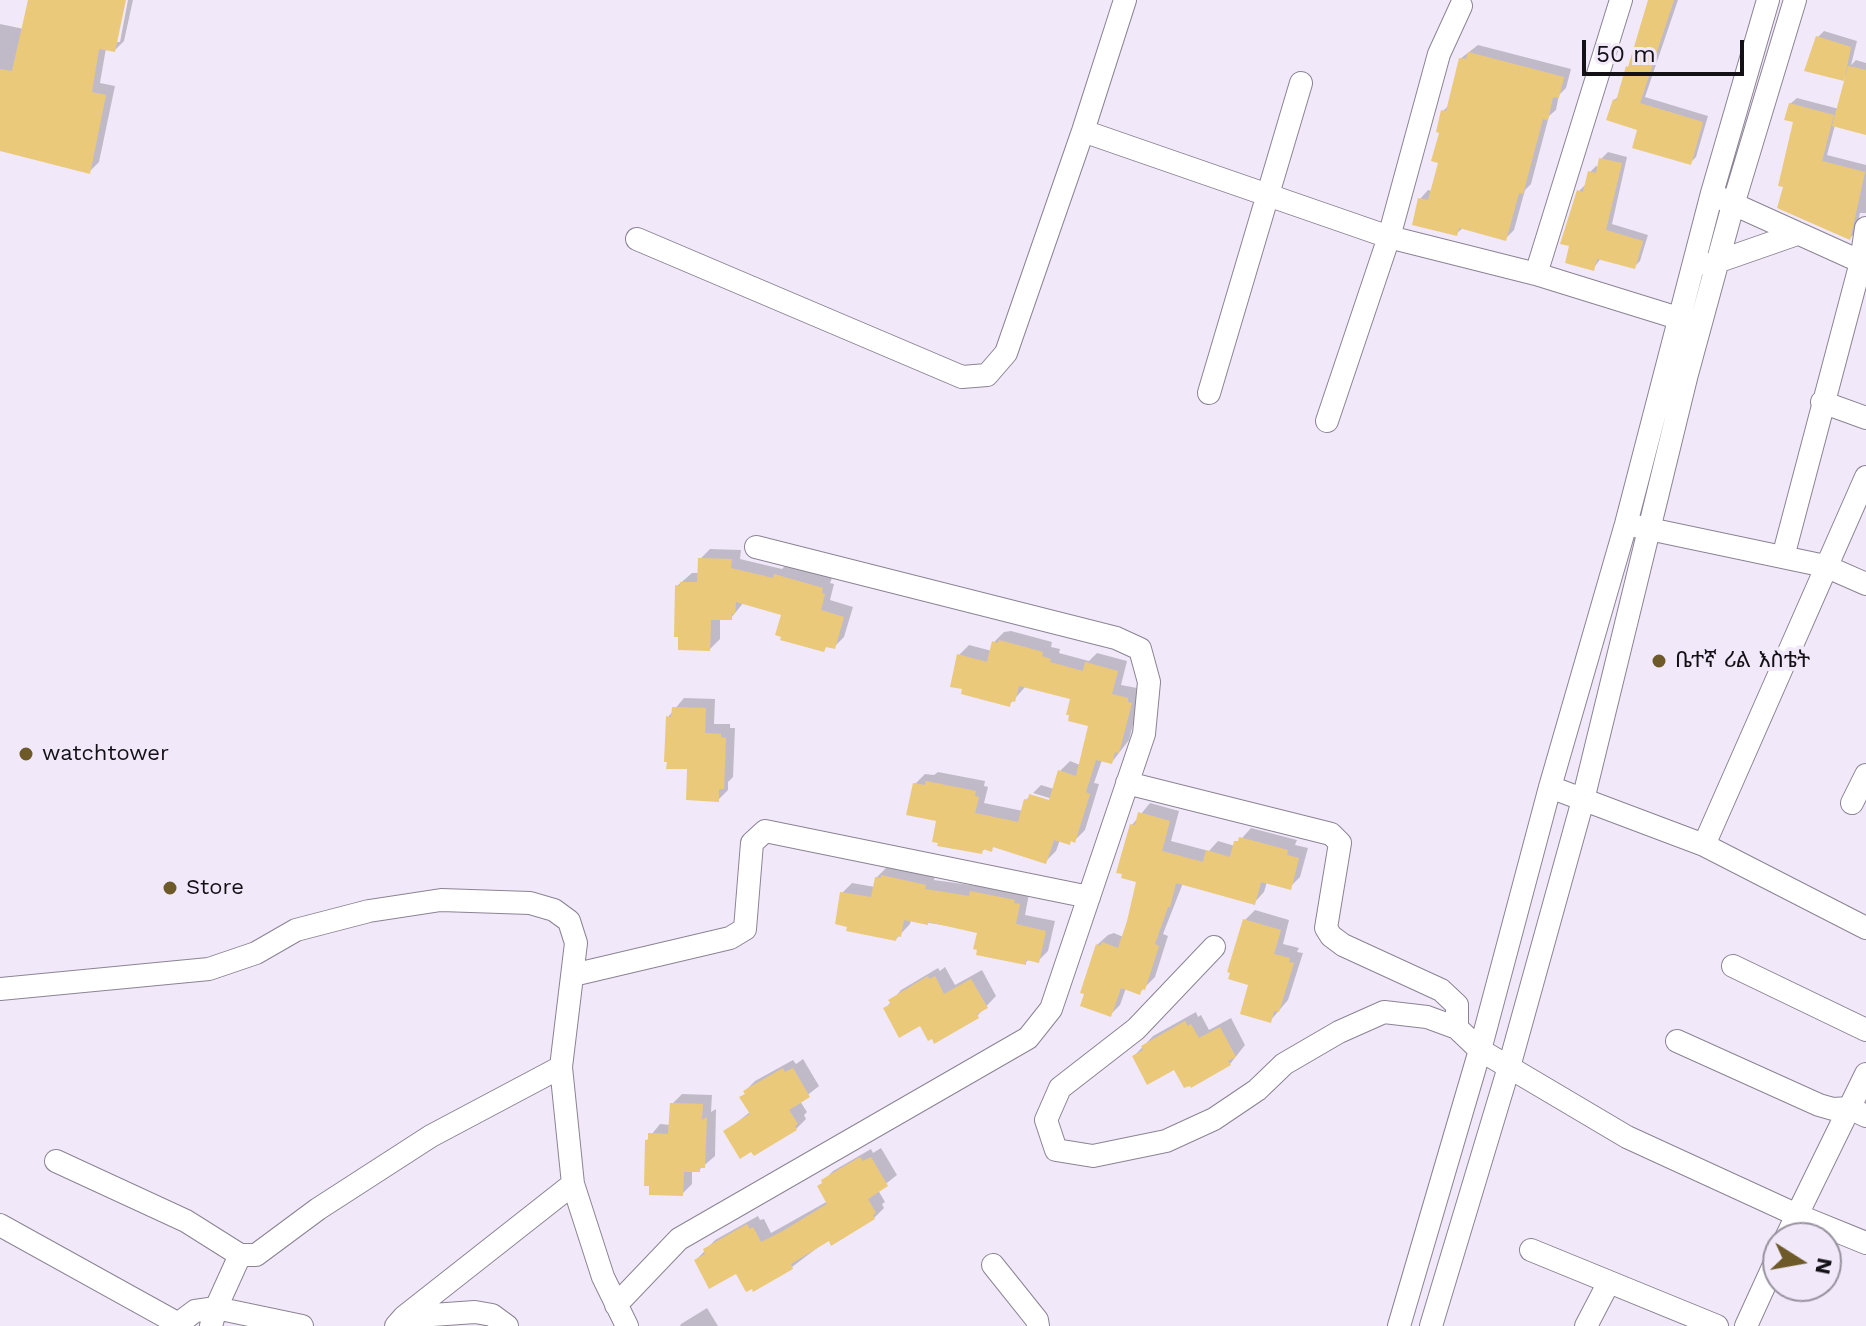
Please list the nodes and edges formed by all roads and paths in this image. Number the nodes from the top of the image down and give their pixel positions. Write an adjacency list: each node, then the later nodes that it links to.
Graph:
1 (1125, 0): 7 (street)
2 (1621, 0): 18 (street)
3 (1768, 0): 8 (street)
4 (1795, 0): 10 (street)
5 (1461, 6): 13 (street)
6 (1301, 83): 9 (street)
7 (1083, 131): 9 (street); 14 (street)
8 (1712, 193): 10 (street); 17 (street)
9 (1267, 194): 13 (street); 20 (street)
10 (1733, 205): 12 (street); 15 (street)
11 (1866, 228): 16 (street)
12 (1797, 234): 15 (street); 16 (street)
13 (1389, 237): 18 (street); 23 (street)
14 (637, 239)
15 (1717, 263): 17 (street); 26 (street)
16 (1864, 263): 21 (street)
17 (1691, 269): 19 (street)
18 (1536, 274): 19 (street)
19 (1678, 318): 25 (street)
20 (1209, 393)
21 (1822, 402): 22 (street); 28 (street)
22 (1866, 418)
23 (1327, 421)
24 (1866, 477): 29 (street)
25 (1626, 524): 26 (street); 33 (street)
26 (1649, 529): 28 (street); 34 (street)
27 (756, 547): 32 (street)
28 (1783, 557): 29 (street)
29 (1825, 566): 30 (street); 36 (street)
30 (1866, 584)
31 (1866, 775): 35 (street)
32 (1127, 783): 37 (street); 43 (street)
33 (1550, 787): 34 (street); 46 (street)
34 (1583, 800): 36 (street); 48 (street)
35 (1852, 803)
36 (1704, 845): 38 (street)
37 (1089, 897): 41 (street); 62 (street)
38 (1866, 928)
39 (1214, 947): 43 (street)
40 (1733, 966): 44 (street)
41 (573, 975): 42 (street); 47 (street)
42 (0, 989)
43 (1457, 1028): 46 (street)
44 (1866, 1030)
45 (1677, 1041): 50 (street)
46 (1480, 1050): 48 (street); 70 (street)
47 (561, 1067): 52 (street); 58 (street)
48 (1509, 1067): 53 (street); 71 (street)
49 (1866, 1074): 50 (street)
50 (1858, 1112): 53 (street)
51 (56, 1161): 58 (street)
52 (573, 1184): 62 (street); 64 (street)
53 (1797, 1215): 54 (street); 56 (street)
54 (1794, 1222)
55 (0, 1225): 65 (street)
56 (1866, 1243)
57 (1531, 1250): 60 (street)
58 (240, 1255): 63 (street)
59 (993, 1265): 69 (street)
60 (1609, 1282): 72 (street); 73 (street)
61 (1762, 1291): 74 (street)
62 (616, 1305): 68 (street)
63 (214, 1317): 65 (street); 66 (street)
64 (400, 1322): 67 (street)
65 (176, 1324)
66 (295, 1325)
67 (507, 1326)
68 (627, 1326)
69 (1038, 1326)
70 (1399, 1326)
71 (1431, 1326)
72 (1586, 1326)
73 (1717, 1326)
74 (1746, 1326)

